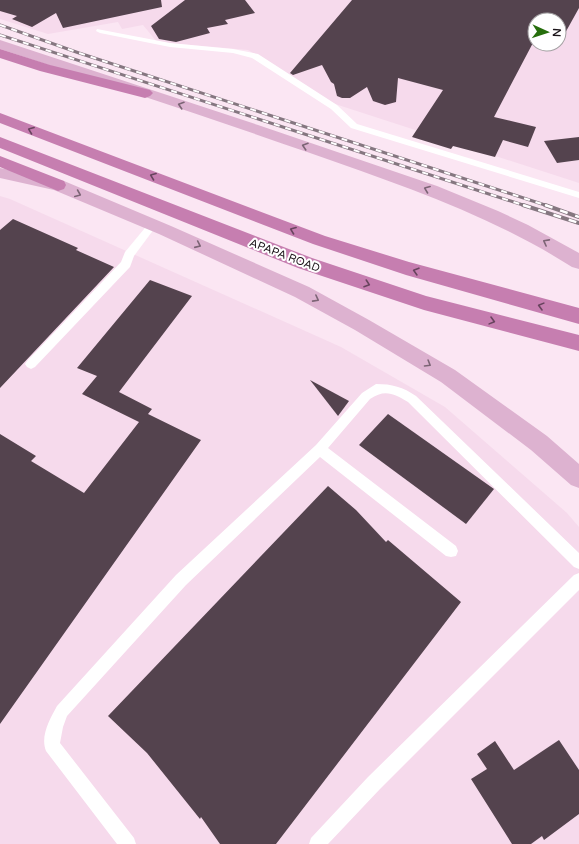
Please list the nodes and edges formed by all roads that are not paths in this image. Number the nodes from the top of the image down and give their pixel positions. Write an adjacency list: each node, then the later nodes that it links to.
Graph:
1 (100, 31): 10 (lane)
2 (0, 44): 4 (main road)
3 (0, 54): 4 (highway)
4 (145, 93): 12 (main road, one-way to 4)
5 (0, 118): 13 (highway, one-way to 5)
6 (0, 142): 14 (highway, APAPA ROAD, one-way to 14)
7 (0, 161): 9 (highway)
8 (0, 173): 9 (main road)
9 (58, 186): 11 (main road, one-way to 11)
10 (579, 195)
11 (152, 225): 15 (lane); 17 (main road, one-way to 17)
12 (579, 262)
13 (579, 316)
14 (579, 343)
15 (31, 364)
16 (320, 449): 18 (lane); 19 (lane); 21 (lane)
17 (579, 478)
18 (451, 551)
19 (579, 562)
20 (579, 580): 22 (lane)
21 (128, 844)
22 (317, 844)

